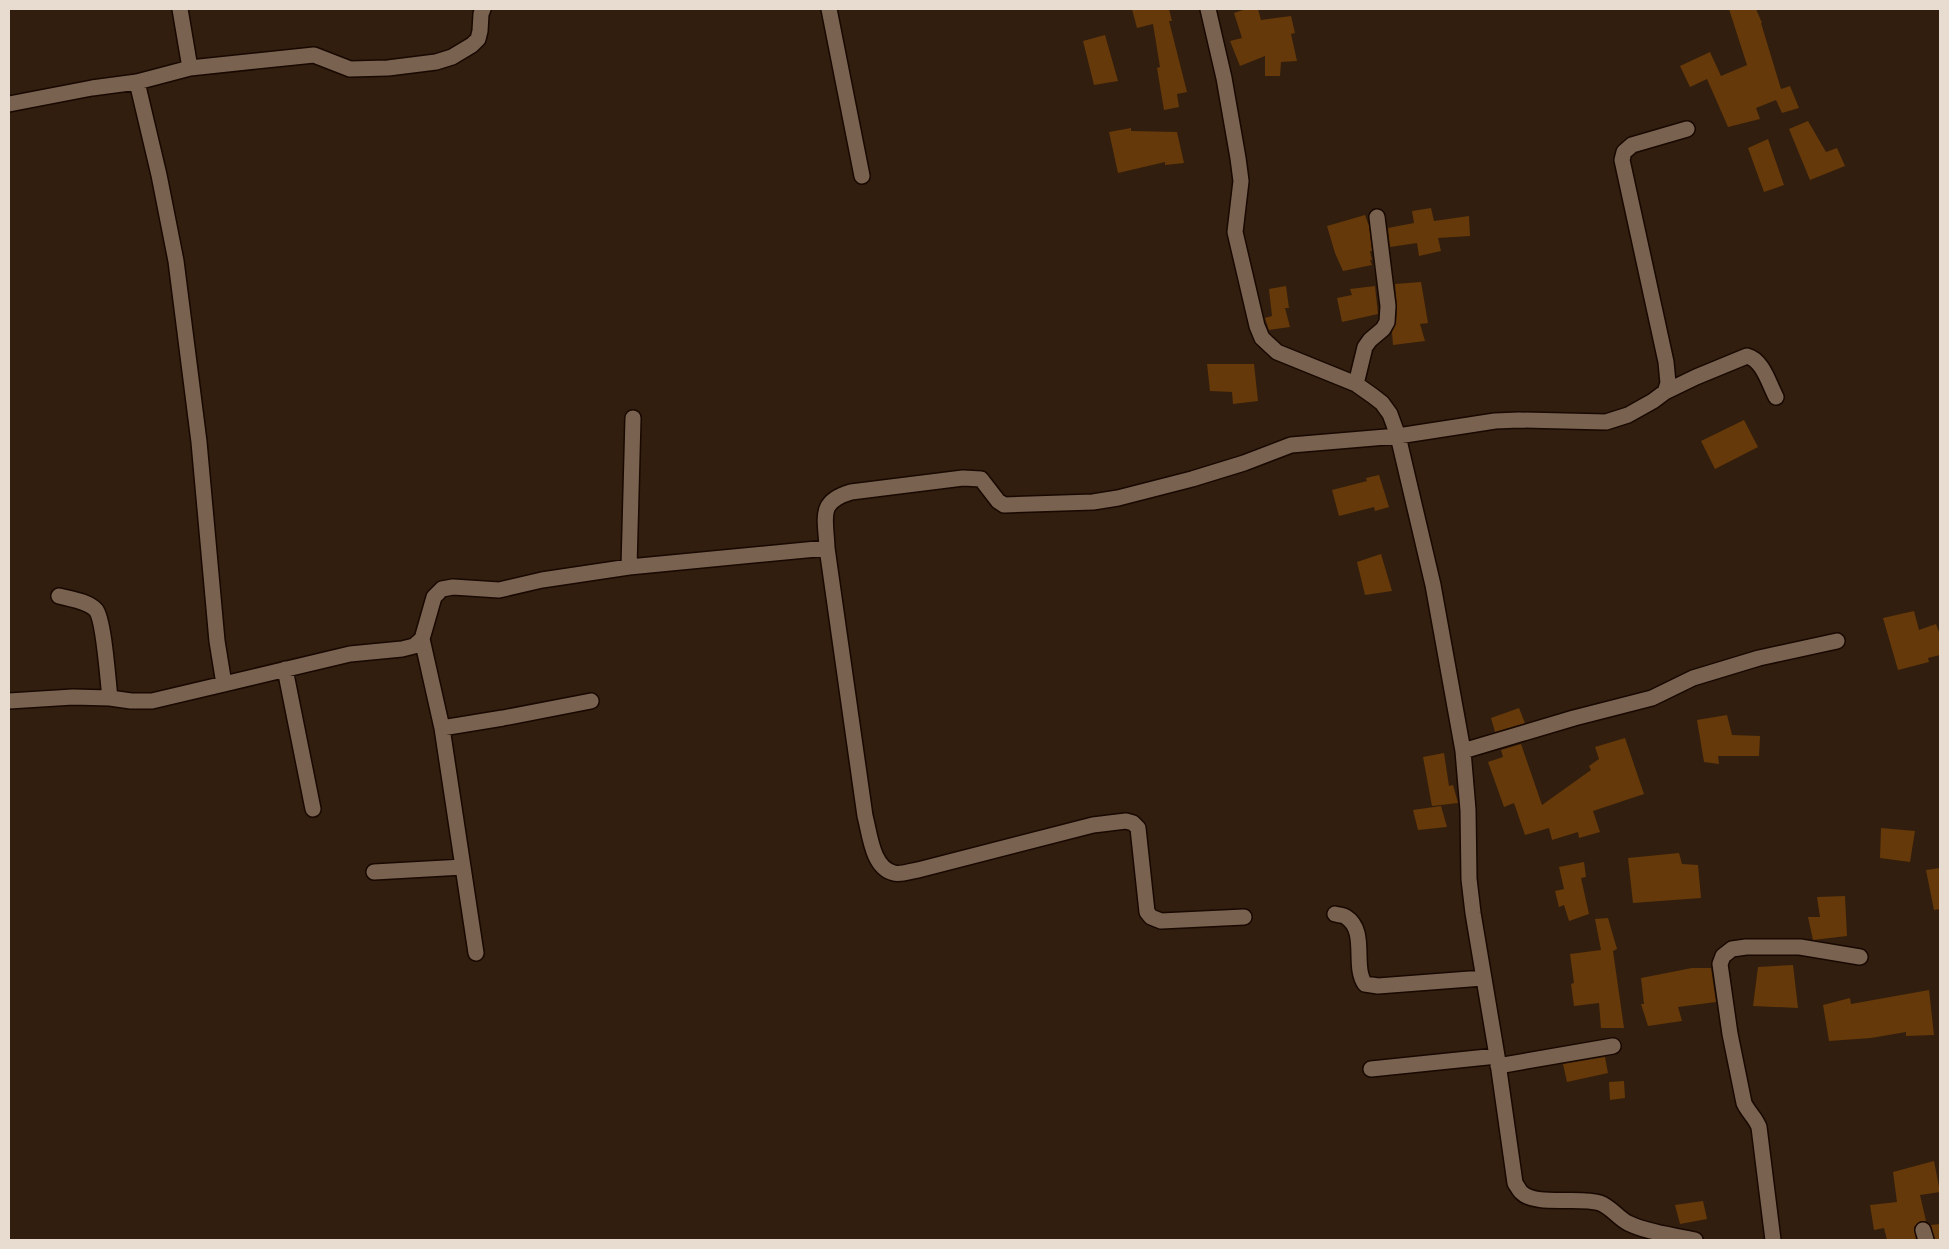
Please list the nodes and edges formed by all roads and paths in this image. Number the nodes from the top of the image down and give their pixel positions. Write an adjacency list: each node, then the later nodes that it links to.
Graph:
1 (180, 9): 5 (street)
2 (483, 9): 5 (street)
3 (829, 9): 9 (street)
4 (1208, 9): 11 (street)
5 (190, 68): 6 (street)
6 (137, 82): 7 (street); 22 (street)
7 (9, 104)
8 (1687, 129): 12 (street)
9 (862, 176)
10 (1377, 217): 11 (street)
11 (1356, 384): 15 (street)
12 (1665, 392): 13 (street); 15 (street)
13 (1776, 398)
14 (633, 418): 17 (street)
15 (1398, 436): 16 (street); 27 (street)
16 (827, 548): 17 (street); 32 (street)
17 (630, 567): 19 (street)
18 (59, 596): 23 (street)
19 (422, 639): 21 (street); 26 (street)
20 (1836, 641): 27 (street)
21 (285, 669): 22 (street); 28 (street)
22 (224, 684): 23 (street)
23 (110, 698): 24 (street)
24 (9, 700)
25 (592, 701): 26 (street)
26 (442, 728): 29 (street)
27 (1463, 751): 35 (street)
28 (313, 809)
29 (463, 867): 30 (street); 33 (street)
30 (374, 872)
31 (1335, 914): 35 (street)
32 (1244, 917)
33 (476, 953)
34 (1860, 957): 40 (street)
35 (1483, 978): 37 (street)
36 (1613, 1046): 37 (street)
37 (1498, 1061): 38 (street); 39 (street)
38 (1371, 1069)
39 (1696, 1240)
40 (1773, 1240)

